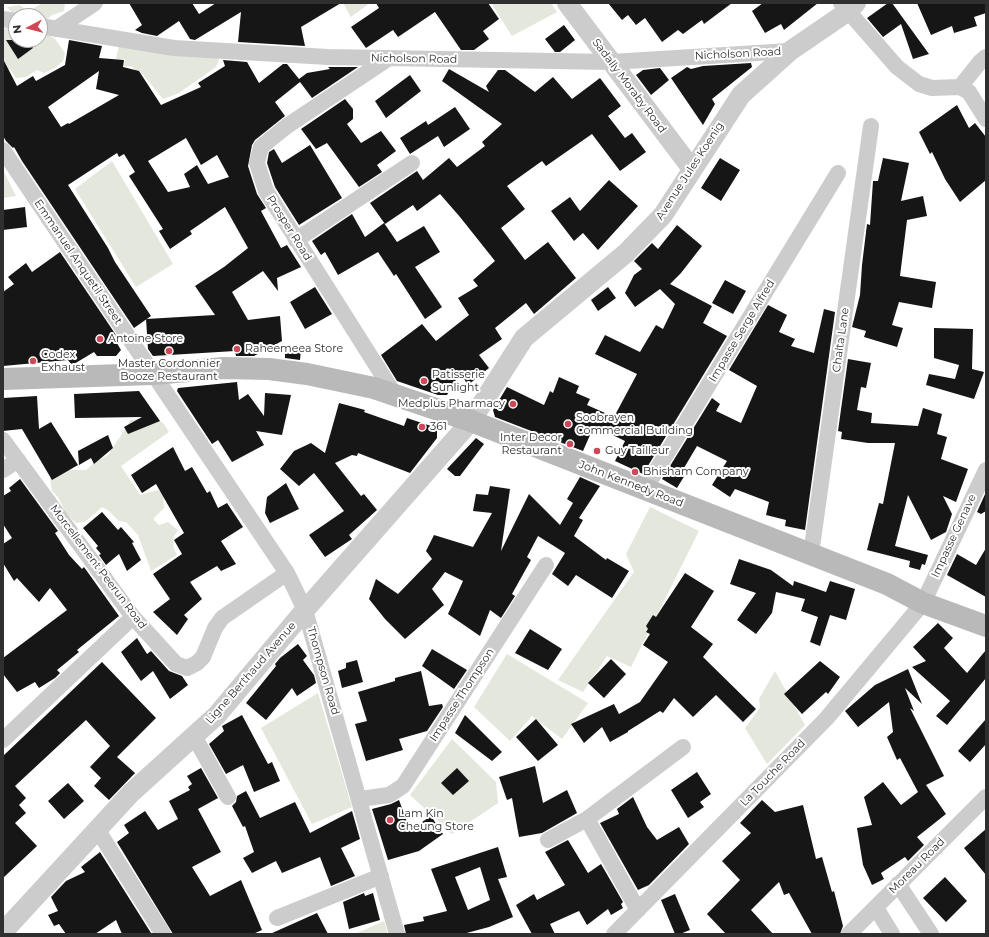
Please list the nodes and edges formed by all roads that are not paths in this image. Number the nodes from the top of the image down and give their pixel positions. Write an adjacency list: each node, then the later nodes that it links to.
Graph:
1 (95, 3): 5 (street)
2 (567, 3): 9 (street, Sadally Moraby Road)
3 (848, 6): 6 (street, Avenue Jules Koenig); 10 (street)
4 (48, 28): 5 (street, Nicholson Road)
5 (56, 29): 8 (street, Nicholson Road)
6 (790, 51): 9 (street, Nicholson Road); 15 (street, Avenue Jules Koenig)
7 (986, 57): 10 (street)
8 (389, 58): 9 (street, Nicholson Road); 17 (street, Prosper Road)
9 (611, 62): 15 (street, Sadally Moraby Road)
10 (960, 86): 11 (street)
11 (986, 119)
12 (871, 126): 27 (street, Chalta Lane)
13 (3, 150): 18 (street, Emmanuel Anquetil Street)
14 (412, 163): 17 (street)
15 (692, 168): 21 (street, Avenue Jules Koenig)
16 (838, 172): 26 (street, Impasse Serge Alfred)
17 (296, 240): 20 (street, Prosper Road)
18 (153, 374): 19 (main road, John Kennedy Road); 20 (main road, John Kennedy Road); 29 (street, Thompson Road)
19 (3, 379)
20 (395, 395): 21 (main road, John Kennedy Road)
21 (471, 421): 26 (main road, John Kennedy Road); 31 (street, Ligne Berthaud Avenue)
22 (3, 440): 23 (street, Morcellement Peerun Road)
23 (18, 460): 24 (street); 32 (street, Morcellement Peerun Road)
24 (3, 470)
25 (986, 470): 30 (street, Impasse Genave)
26 (645, 489): 27 (main road, John Kennedy Road)
27 (811, 554): 30 (main road, John Kennedy Road)
28 (546, 565): 38 (street, Impasse Thompson)
29 (286, 573): 31 (street, Thompson Road); 32 (street, Morcellement Peerun Road)
30 (923, 603): 33 (main road, John Kennedy Road); 46 (street, La Touche Road)
31 (305, 610): 34 (street, Ligne Berthaud Avenue); 38 (street, Thompson Road)
32 (133, 617): 35 (street)
33 (986, 626)
34 (194, 736): 37 (street); 41 (street, Ligne Berthaud Avenue)
35 (3, 740)
36 (683, 747): 40 (street)
37 (228, 797)
38 (360, 799): 43 (street, Thompson Road)
39 (984, 804): 44 (street, Moreau Road)
40 (588, 819): 42 (street); 46 (street)
41 (97, 829): 48 (street, Ligne Berthaud Avenue); 49 (street)
42 (548, 840)
43 (381, 876): 47 (street); 50 (street, Thompson Road)
44 (898, 884): 45 (street, Moreau Road); 54 (street)
45 (876, 908): 52 (street, Moreau Road); 53 (street)
46 (638, 910): 51 (street, La Touche Road)
47 (277, 918)
48 (3, 932)
49 (163, 934)
50 (397, 934)
51 (614, 934)
52 (849, 934)
53 (892, 934)
54 (931, 934)

